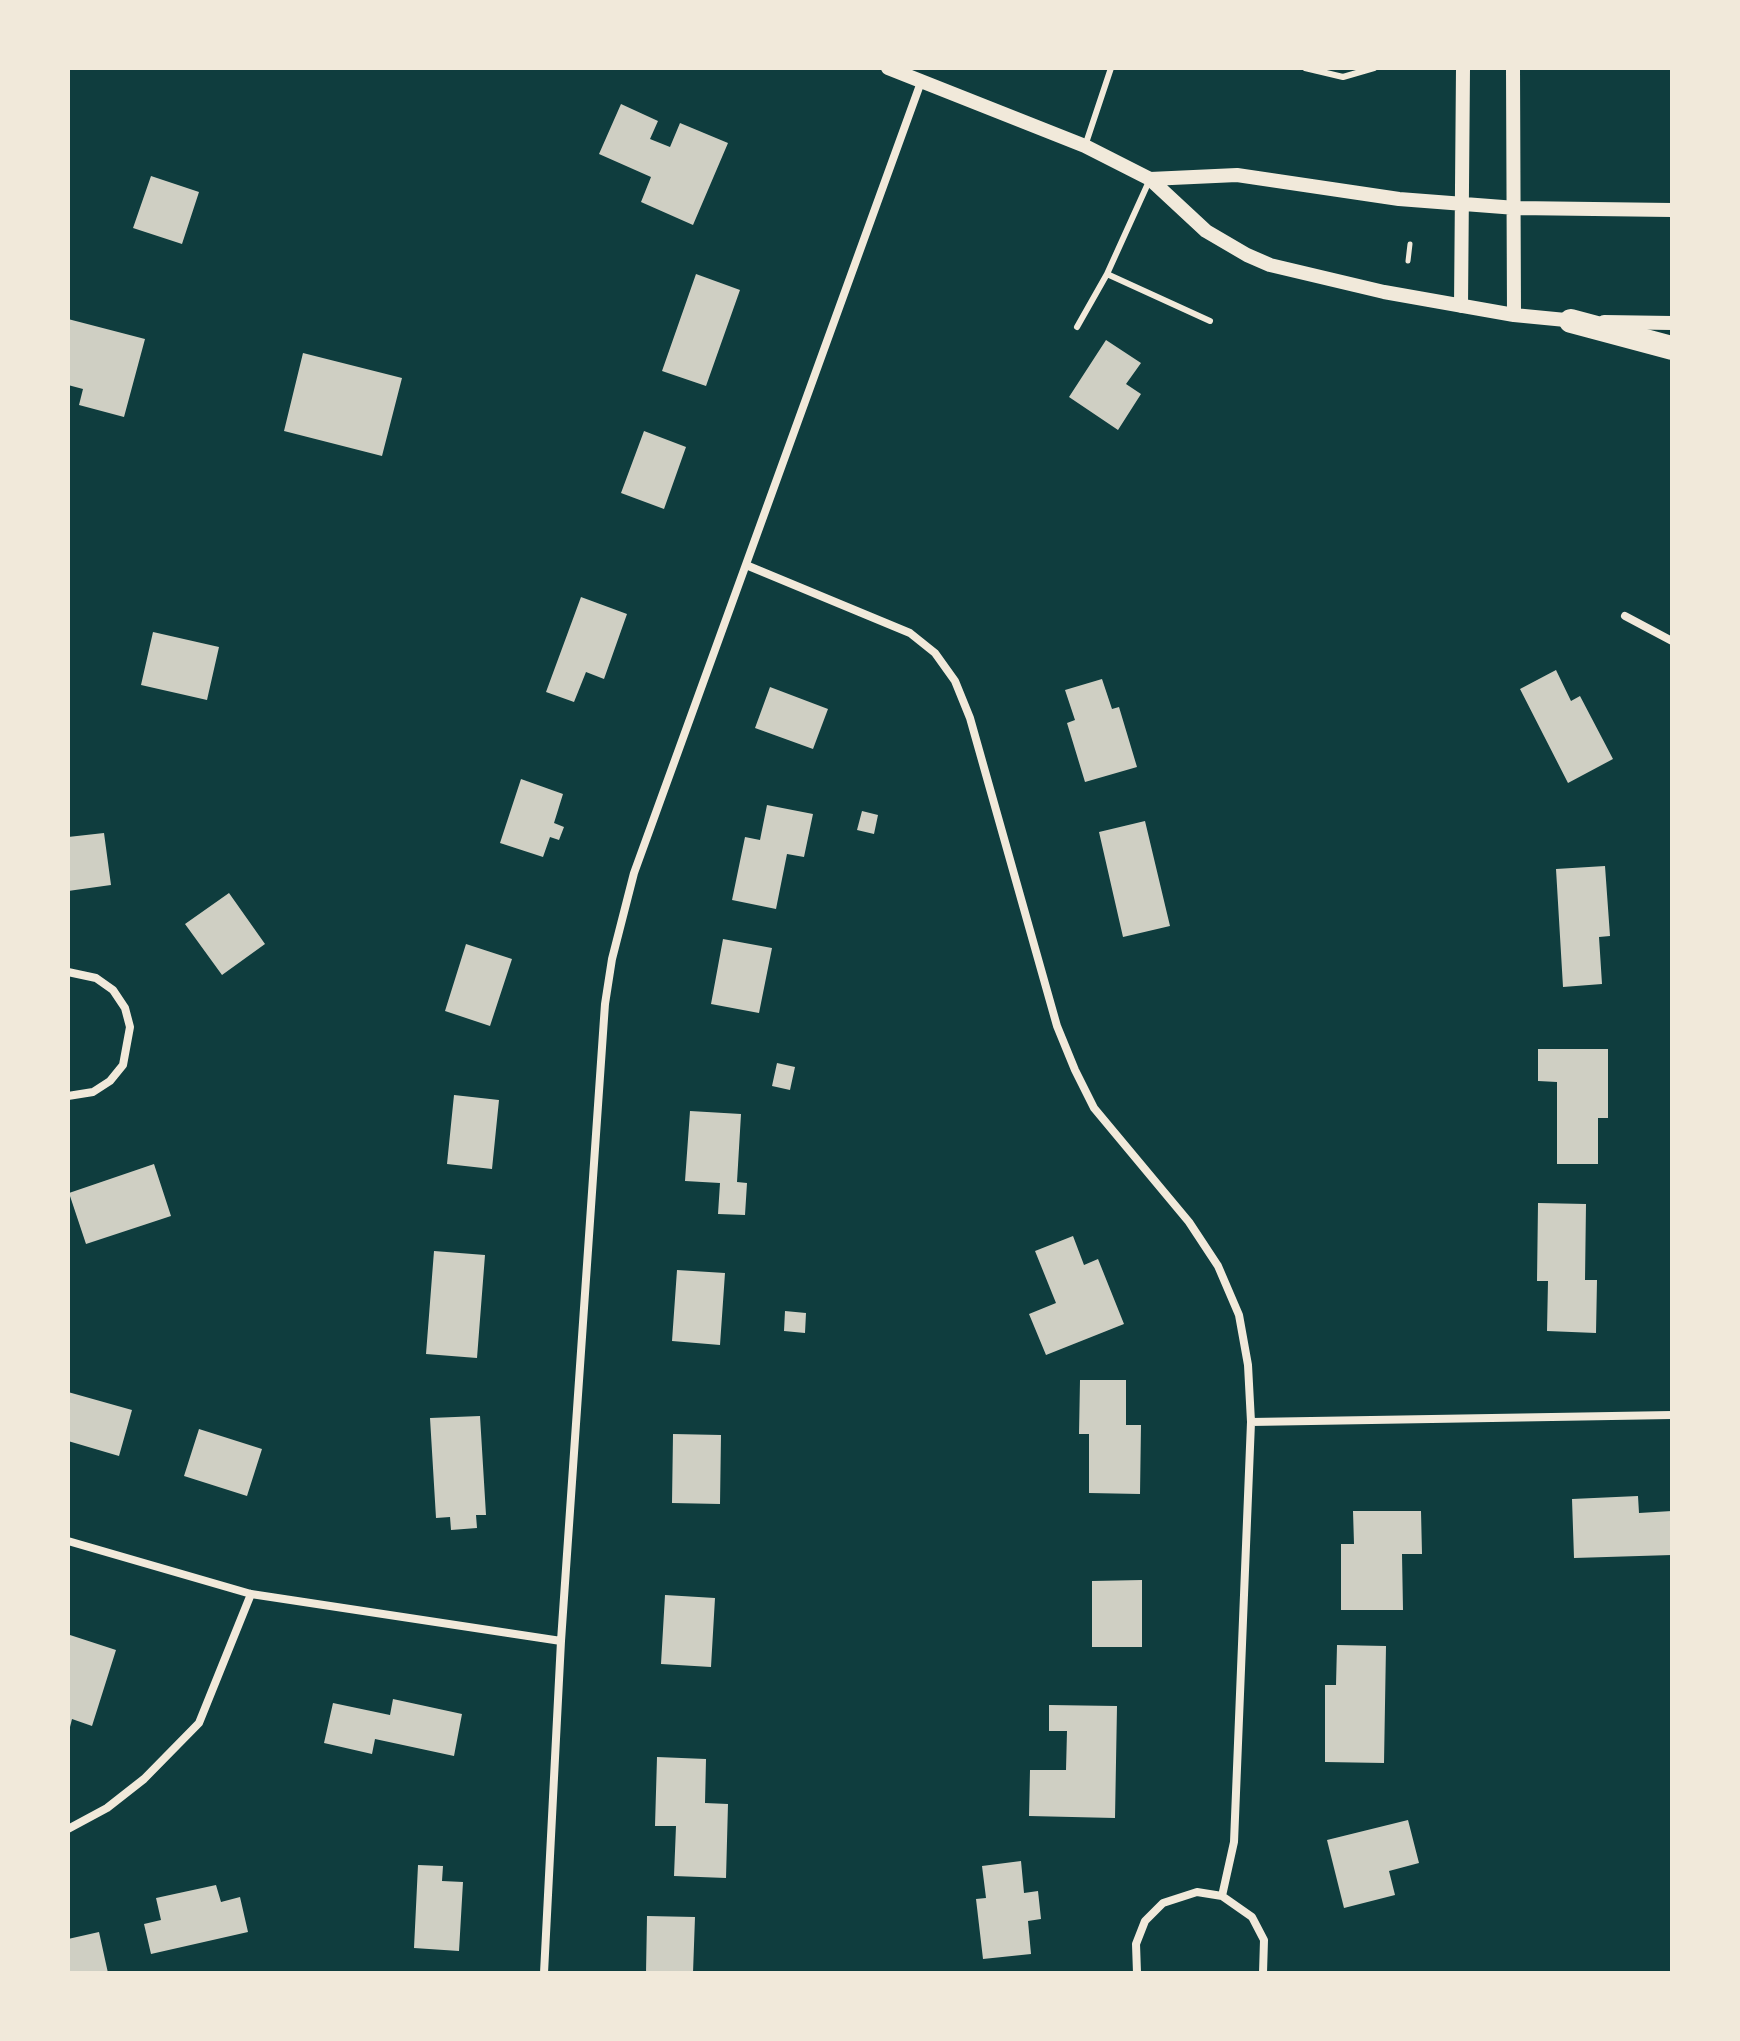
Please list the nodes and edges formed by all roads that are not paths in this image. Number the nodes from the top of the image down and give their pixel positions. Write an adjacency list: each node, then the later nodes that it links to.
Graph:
1 (888, 68): 7 (street)
2 (1111, 68): 8 (lane)
3 (1305, 68): 4 (lane)
4 (1374, 68)
5 (1463, 68): 10 (street)
6 (1513, 68): 11 (street)
7 (921, 82): 8 (street); 21 (street)
8 (1085, 146): 9 (street)
9 (1150, 179): 10 (street); 13 (lane); 14 (street)
10 (1462, 203): 11 (street); 14 (street)
11 (1516, 208): 12 (street); 15 (street)
12 (1672, 210)
13 (1107, 274): 16 (lane); 19 (lane)
14 (1461, 306): 15 (street)
15 (1514, 315): 17 (street)
16 (1210, 321)
17 (1571, 321): 18 (street); 20 (highway)
18 (1672, 323)
19 (1077, 327)
20 (1672, 348)
21 (746, 565): 27 (street); 30 (street)
22 (1625, 616): 23 (street)
23 (1672, 641)
24 (68, 972): 25 (street)
25 (68, 1096)
26 (1672, 1415): 27 (street)
27 (1251, 1422): 32 (street)
28 (68, 1541): 29 (street)
29 (251, 1594): 30 (street); 31 (street)
30 (561, 1641): 33 (street)
31 (68, 1829)
32 (1222, 1896): 34 (street); 35 (street)
33 (544, 1973)
34 (1137, 1973)
35 (1263, 1973)

